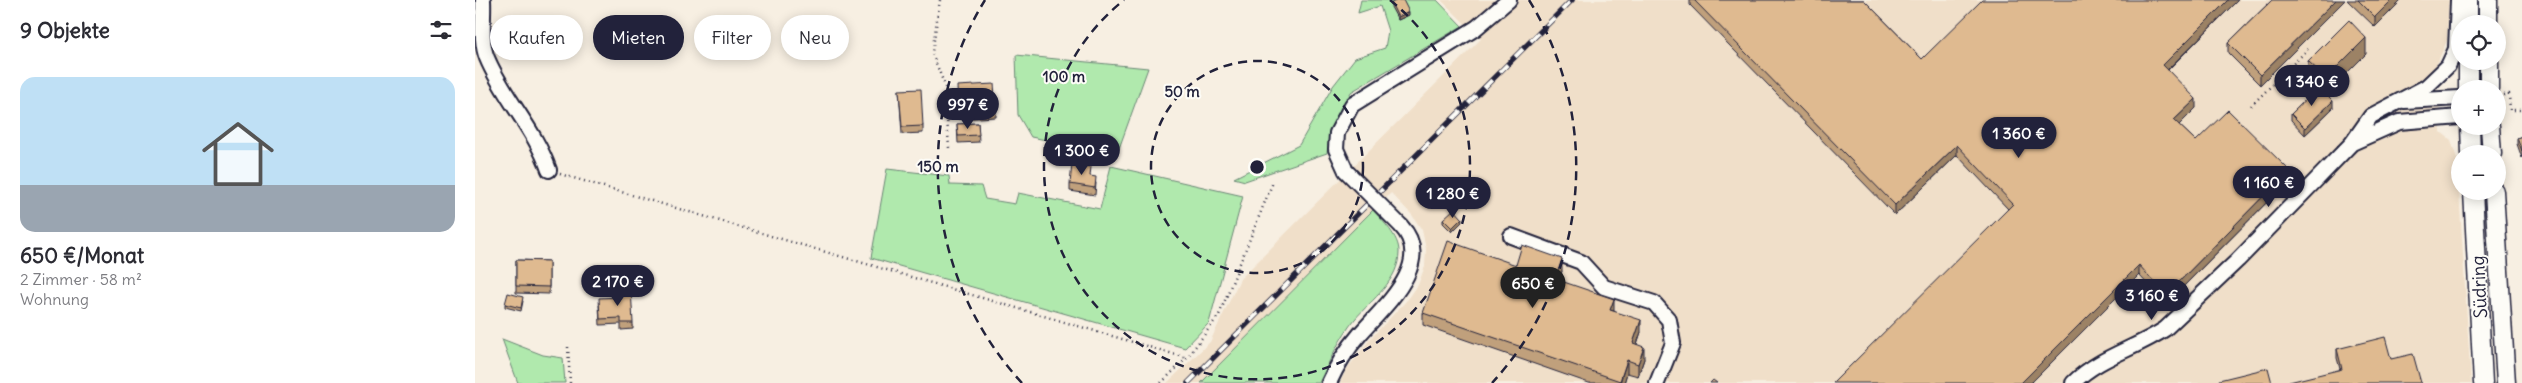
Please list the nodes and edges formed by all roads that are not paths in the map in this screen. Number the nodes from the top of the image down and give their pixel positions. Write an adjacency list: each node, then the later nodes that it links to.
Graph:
1 (483, 0): 12 (street)
2 (1509, 0): 16 (street, bridge)
3 (2457, 0): 9 (street)
4 (2468, 0): 6 (main road)
5 (2488, 0): 7 (main road)
6 (2468, 15)
7 (2488, 15)
8 (2451, 99): 9 (street)
9 (2398, 102): 11 (street)
10 (2451, 118): 11 (street)
11 (2352, 143): 18 (street)
12 (549, 170)
13 (2473, 200): 19 (main road, Südring)
14 (2495, 200): 20 (main road, Südring)
15 (1511, 236): 17 (street)
16 (1329, 383)
17 (1657, 383)
18 (2073, 383)
19 (2483, 383)
20 (2506, 383)

